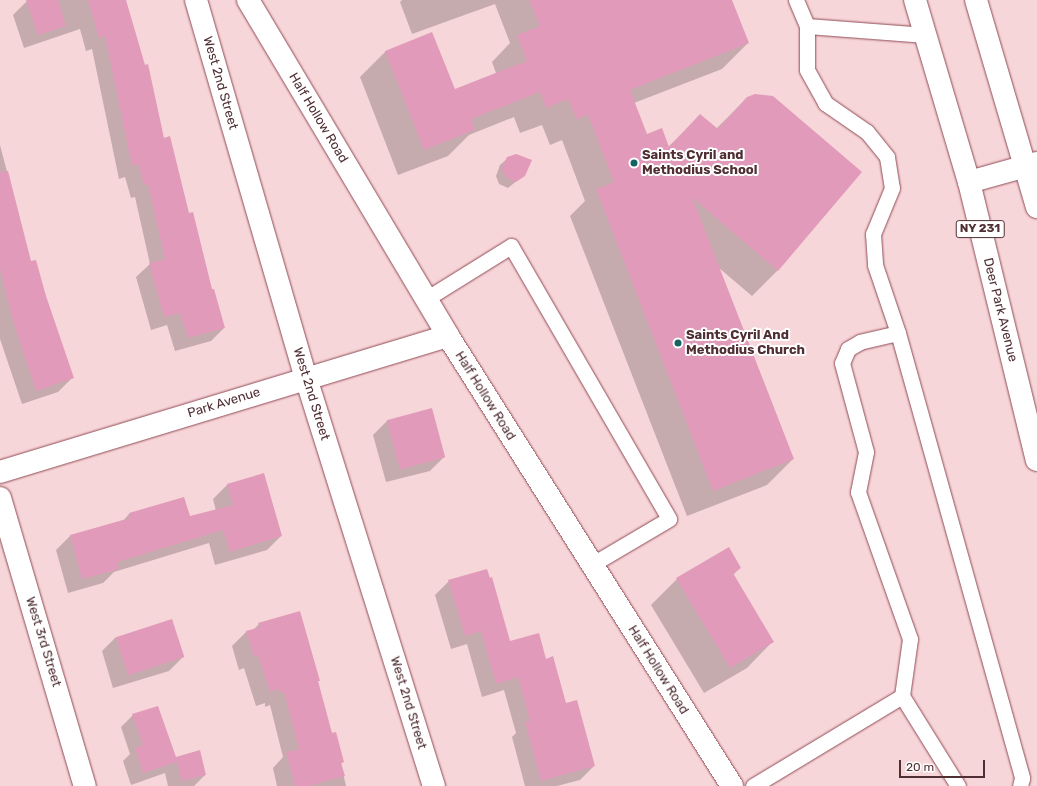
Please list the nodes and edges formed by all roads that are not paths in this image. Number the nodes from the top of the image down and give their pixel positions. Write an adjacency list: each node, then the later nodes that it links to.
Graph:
1 (196, 0): 14 (street, West 2nd Street)
2 (796, 0): 6 (lane)
3 (915, 0): 7 (street, Deer Park Avenue / NY 231)
4 (976, 0): 8 (street)
5 (251, 1): 11 (street, Half Hollow Road)
6 (807, 26): 7 (lane); 12 (lane)
7 (926, 35): 9 (street, Deer Park Avenue / NY 231)
8 (1031, 165): 9 (street); 10 (street)
9 (969, 182): 15 (street, Deer Park Avenue / NY 231)
10 (1037, 207)
11 (426, 299): 13 (street, Half Hollow Road); 18 (lane)
12 (898, 333): 19 (lane); 25 (lane)
13 (448, 336): 14 (street, Park Avenue); 18 (street, Half Hollow Road)
14 (306, 378): 16 (street, Park Avenue); 21 (street, West 2nd Street)
15 (1037, 460)
16 (0, 472)
17 (0, 498): 20 (street, West 3rd Street)
18 (591, 565): 22 (street, Half Hollow Road)
19 (902, 696): 23 (lane); 24 (lane)
20 (86, 786)
21 (434, 786)
22 (732, 786)
23 (753, 786)
24 (958, 786)
25 (1020, 786)

